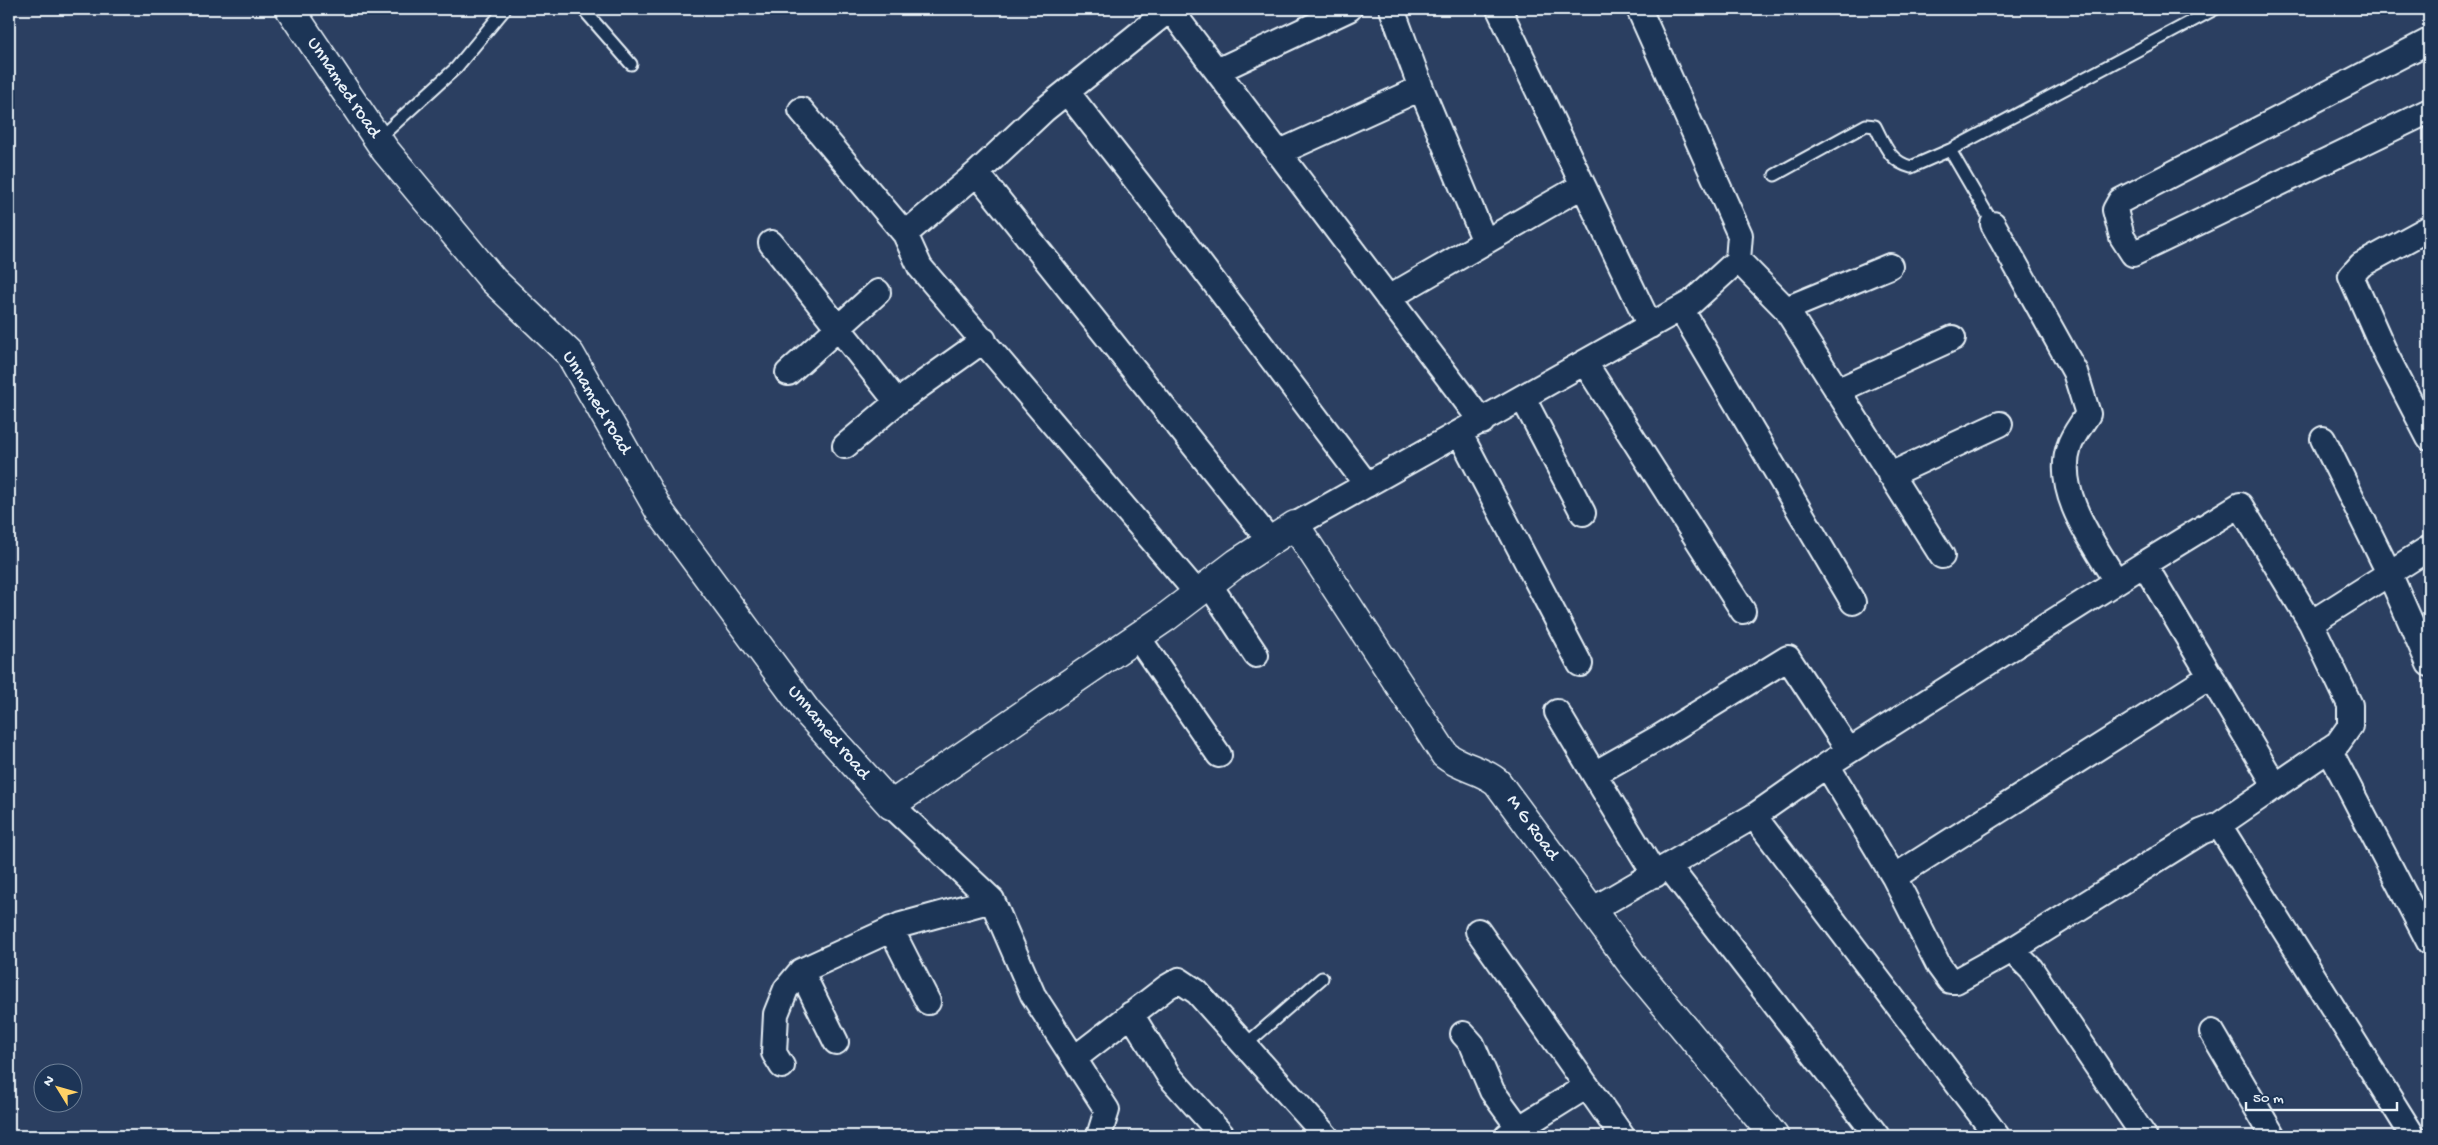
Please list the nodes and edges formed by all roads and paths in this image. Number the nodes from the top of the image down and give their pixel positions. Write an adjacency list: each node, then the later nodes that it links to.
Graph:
1 (290, 9): 17 (street, Unnamed road)
2 (505, 9): 17 (lane)
3 (583, 9): 11 (lane)
4 (1170, 9): 12 (street); 14 (street)
5 (1349, 9): 12 (street)
6 (1392, 9): 13 (street)
7 (1499, 9): 22 (street)
8 (1639, 9): 28 (street)
9 (2215, 9): 18 (lane)
10 (2429, 41): 16 (street)
11 (631, 64)
12 (1217, 71): 19 (street)
13 (1421, 88): 19 (street); 26 (street)
14 (1067, 92): 20 (street); 50 (street)
15 (801, 110): 25 (street)
16 (2429, 111)
17 (378, 139): 75 (street, Unnamed road)
18 (1950, 150): 21 (lane); 23 (lane)
19 (1278, 153): 31 (street)
20 (977, 173): 25 (street); 53 (street)
21 (1775, 175)
22 (1582, 186): 26 (street); 34 (street)
23 (1992, 224): 58 (street)
24 (2429, 228): 46 (street)
25 (905, 234): 37 (street)
26 (1486, 242): 31 (street)
27 (771, 243): 35 (street)
28 (1738, 260): 32 (street); 33 (street)
29 (1890, 266): 33 (street)
30 (878, 292): 35 (street)
31 (1388, 298): 43 (street)
32 (1681, 309): 34 (street); 60 (street)
33 (1786, 309): 40 (street)
34 (1650, 326): 38 (street)
35 (838, 328): 39 (street); 42 (street)
36 (1952, 338): 40 (street)
37 (984, 340): 42 (street); 59 (street)
38 (1585, 363): 41 (street); 61 (street)
39 (788, 373)
40 (1837, 391): 49 (street)
41 (1523, 398): 43 (street); 51 (street)
42 (897, 402): 48 (street)
43 (1482, 422): 45 (street)
44 (2000, 424): 49 (street)
45 (1460, 434): 50 (street); 65 (street)
46 (2429, 438)
47 (2323, 439): 57 (street)
48 (845, 446)
49 (1890, 475): 55 (street)
50 (1367, 485): 52 (street)
51 (1583, 513)
52 (1295, 525): 53 (street); 81 (street, M G Road)
53 (1270, 541): 59 (street)
54 (2429, 548): 57 (street)
55 (1942, 556)
56 (2144, 564): 58 (street); 62 (street); 67 (street)
57 (2390, 575): 62 (street); 66 (street)
58 (2116, 581): 70 (street)
59 (1203, 589): 63 (street); 64 (street)
60 (1853, 602)
61 (1744, 611)
62 (2311, 623): 69 (street)
63 (1137, 636): 71 (street); 75 (street)
64 (1256, 656)
65 (1580, 664)
66 (2429, 664)
67 (2211, 676): 74 (street); 79 (street)
68 (1557, 712): 73 (street)
69 (2329, 748): 74 (street); 84 (street)
70 (1849, 751): 72 (street); 73 (street)
71 (1219, 754)
72 (1827, 765): 76 (street); 79 (street)
73 (1594, 774): 78 (street)
74 (2275, 785): 77 (street)
75 (891, 805): 80 (street)
76 (1754, 816): 78 (street); 104 (street)
77 (2218, 825): 85 (street); 107 (street)
78 (1662, 871): 81 (street); 103 (street)
79 (1894, 878): 85 (street)
80 (992, 900): 82 (street); 94 (street)
81 (1592, 910): 102 (street, M G Road)
82 (892, 929): 86 (street); 88 (street)
83 (1478, 931): 96 (street)
84 (2429, 942)
85 (2012, 950): 105 (street)
86 (801, 971): 92 (street); 95 (street)
87 (1322, 978): 93 (lane)
88 (928, 1002)
89 (1131, 1014): 93 (street); 94 (street); 99 (street)
90 (2212, 1032): 106 (street)
91 (1463, 1034): 97 (street)
92 (836, 1042)
93 (1244, 1046): 100 (street)
94 (1075, 1058): 98 (street)
95 (782, 1066)
96 (1587, 1086): 97 (street); 101 (street)
97 (1513, 1132)
98 (1099, 1136)
99 (1223, 1136)
100 (1326, 1136)
101 (1622, 1136)
102 (1774, 1136)
103 (1877, 1136)
104 (1997, 1136)
105 (2144, 1136)
106 (2273, 1136)
107 (2413, 1136)

